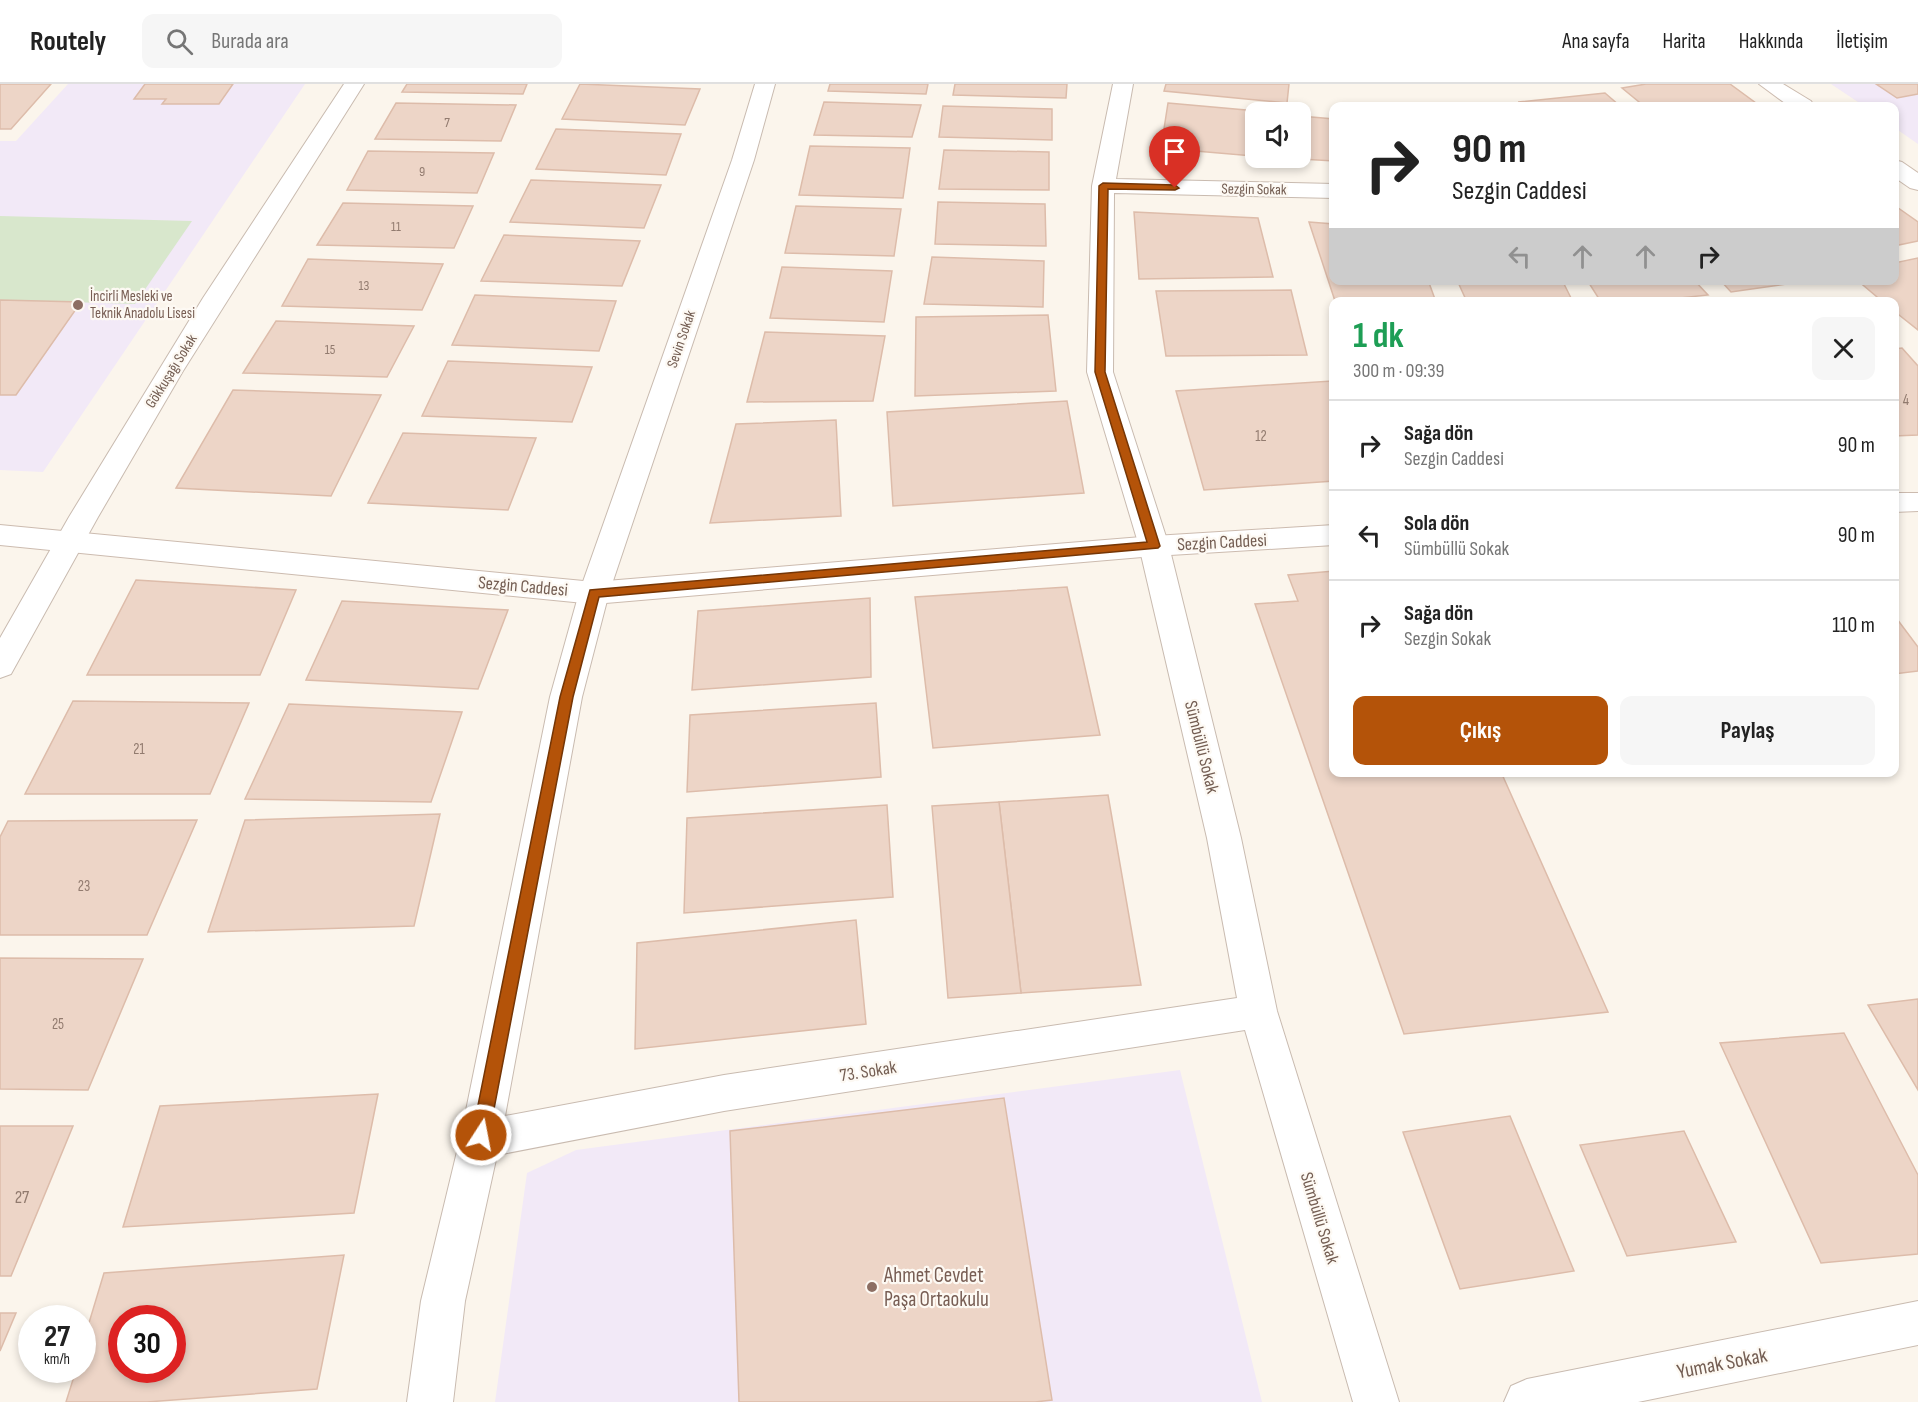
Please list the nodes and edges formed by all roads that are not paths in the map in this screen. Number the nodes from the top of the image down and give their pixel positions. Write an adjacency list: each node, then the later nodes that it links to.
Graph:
1 (354, 84): 14 (street, Gökkuşağı Sokak)
2 (765, 84): 16 (street, Sevin Sokak)
3 (1123, 84): 8 (street, Sümbüllü Sokak)
4 (1769, 84): 5 (street)
5 (1797, 102)
6 (1899, 170): 7 (street)
7 (1918, 183)
8 (1103, 186): 9 (street, Sezgin Sokak); 15 (street, Sümbüllü Sokak)
9 (1329, 191)
10 (1918, 501): 11 (street)
11 (1899, 503)
12 (0, 535): 14 (street, Sezgin Caddesi)
13 (1329, 535): 15 (street, Sezgin Caddesi)
14 (67, 542): 16 (street, Sezgin Caddesi); 17 (street, Gökkuşağı Sokak)
15 (1154, 546): 16 (street, Sezgin Caddesi); 18 (street, Sümbüllü Sokak)
16 (594, 593): 19 (street, Sevin Sokak)
17 (0, 666)
18 (1257, 1011): 19 (street, 73. Sokak); 22 (street, Sümbüllü Sokak)
19 (481, 1135): 21 (street, Sevin Sokak)
20 (1918, 1323): 23 (street, Yumak Sokak)
21 (430, 1402)
22 (1376, 1402)
23 (1527, 1402)

